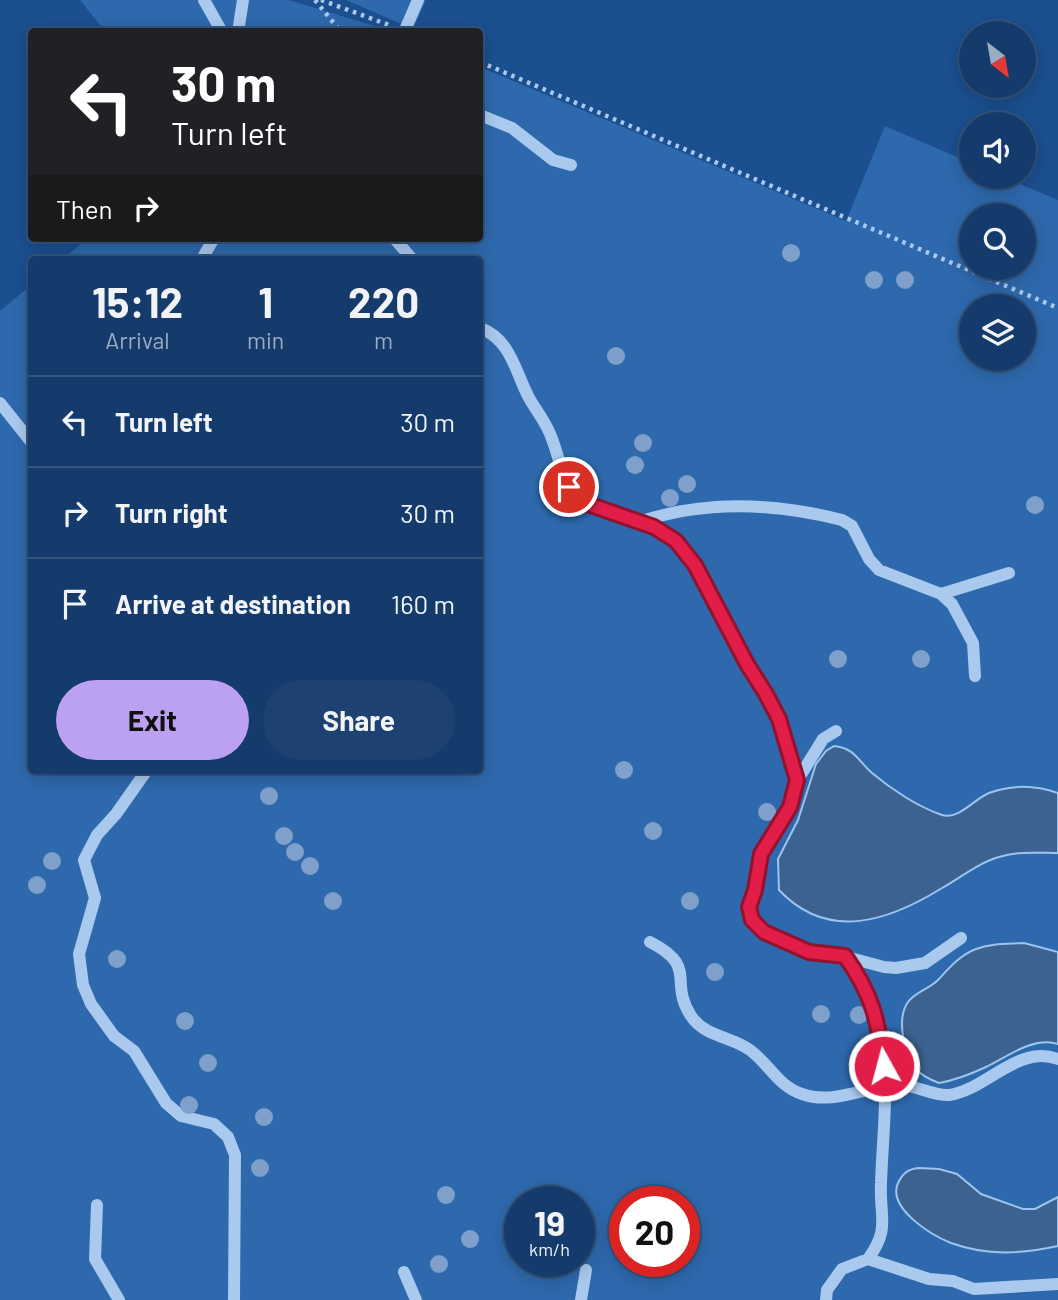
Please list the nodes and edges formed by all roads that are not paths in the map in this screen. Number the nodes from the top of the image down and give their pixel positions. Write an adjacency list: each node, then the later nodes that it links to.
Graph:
1 (205, 0): 4 (lane)
2 (243, 0): 5 (lane)
3 (418, 0): 6 (lane)
4 (220, 28)
5 (239, 28)
6 (406, 28)
7 (483, 116): 8 (lane)
8 (571, 165)
9 (397, 242): 10 (lane)
10 (409, 256)
11 (483, 330): 14 (lane)
12 (0, 403): 13 (lane)
13 (28, 438)
14 (639, 522): 16 (lane); 20 (lane)
15 (1009, 573): 16 (lane)
16 (941, 594): 17 (lane)
17 (975, 676)
18 (836, 731): 20 (lane)
19 (144, 774): 32 (lane)
20 (797, 780): 23 (lane)
21 (961, 938): 23 (lane)
22 (650, 942): 25 (lane)
23 (845, 956): 25 (lane)
24 (1058, 1059): 25 (lane)
25 (886, 1087): 27 (lane)
26 (97, 1205): 31 (lane)
27 (868, 1259): 30 (lane); 35 (lane)
28 (404, 1272): 33 (lane)
29 (585, 1277): 34 (lane)
30 (1058, 1284)
31 (119, 1300)
32 (234, 1300)
33 (416, 1300)
34 (581, 1300)
35 (826, 1300)

